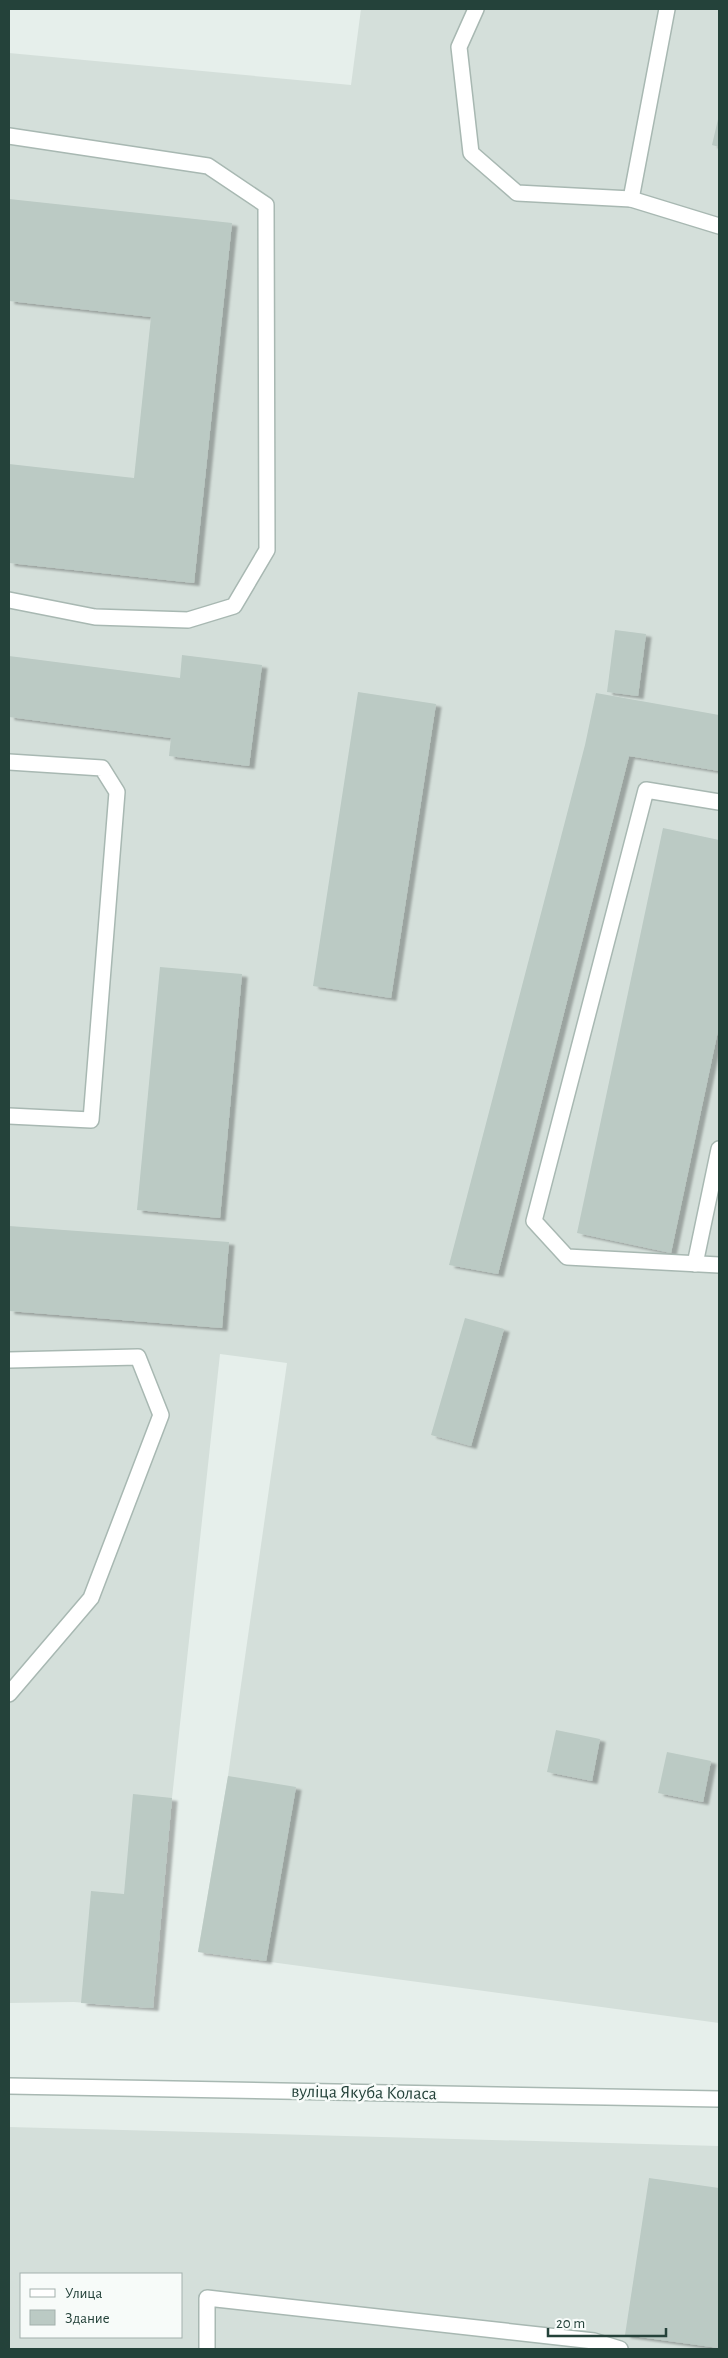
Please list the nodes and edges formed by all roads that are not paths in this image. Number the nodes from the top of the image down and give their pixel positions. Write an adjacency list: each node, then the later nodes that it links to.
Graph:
1 (476, 9): 4 (street)
2 (667, 9): 4 (street)
3 (9, 136): 6 (street)
4 (631, 199): 5 (street)
5 (719, 226)
6 (9, 600)
7 (9, 762): 9 (street)
8 (719, 802): 11 (street)
9 (9, 1116)
10 (719, 1149): 11 (street)
11 (695, 1264): 12 (street)
12 (719, 1265)
13 (9, 1360): 14 (street)
14 (9, 1694)
15 (9, 2086): 16 (street, вуліца Якуба Коласа)
16 (719, 2099)
17 (207, 2349): 18 (street)
18 (620, 2349)

